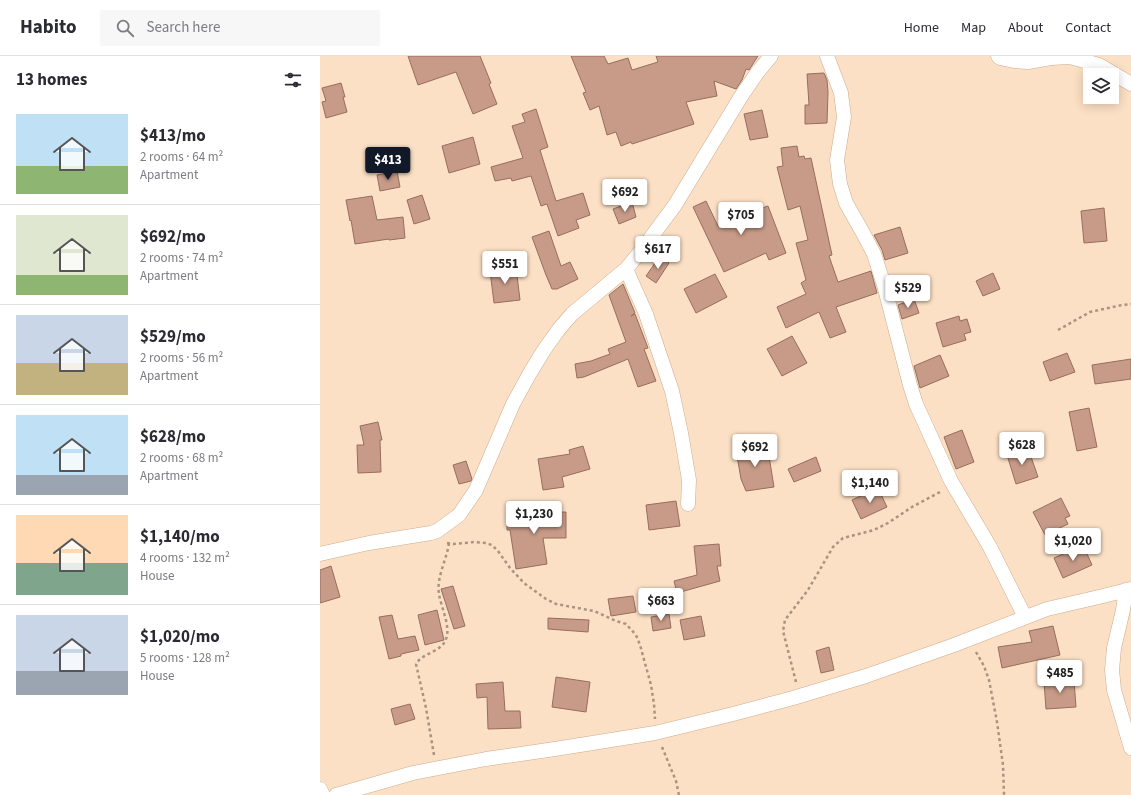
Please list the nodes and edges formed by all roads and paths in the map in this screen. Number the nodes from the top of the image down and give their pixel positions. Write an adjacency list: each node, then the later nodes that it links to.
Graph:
1 (771, 56): 5 (street)
2 (826, 56): 8 (street)
3 (998, 56): 4 (street)
4 (1131, 84)
5 (626, 269): 9 (street); 10 (street)
6 (1131, 304): 7 (path)
7 (1058, 330)
8 (953, 486): 14 (street); 16 (path)
9 (688, 504)
10 (431, 533): 11 (path); 12 (street)
11 (449, 543): 17 (path); 19 (path)
12 (320, 554)
13 (1129, 589): 14 (street); 18 (street)
14 (1025, 617): 15 (street)
15 (968, 640): 16 (street); 24 (path)
16 (800, 696): 17 (street)
17 (656, 733): 19 (street); 23 (path)
18 (1131, 748)
19 (436, 768): 22 (street)
20 (320, 788): 21 (street)
21 (323, 795)
22 (336, 795)
23 (679, 795)
24 (1004, 795)

